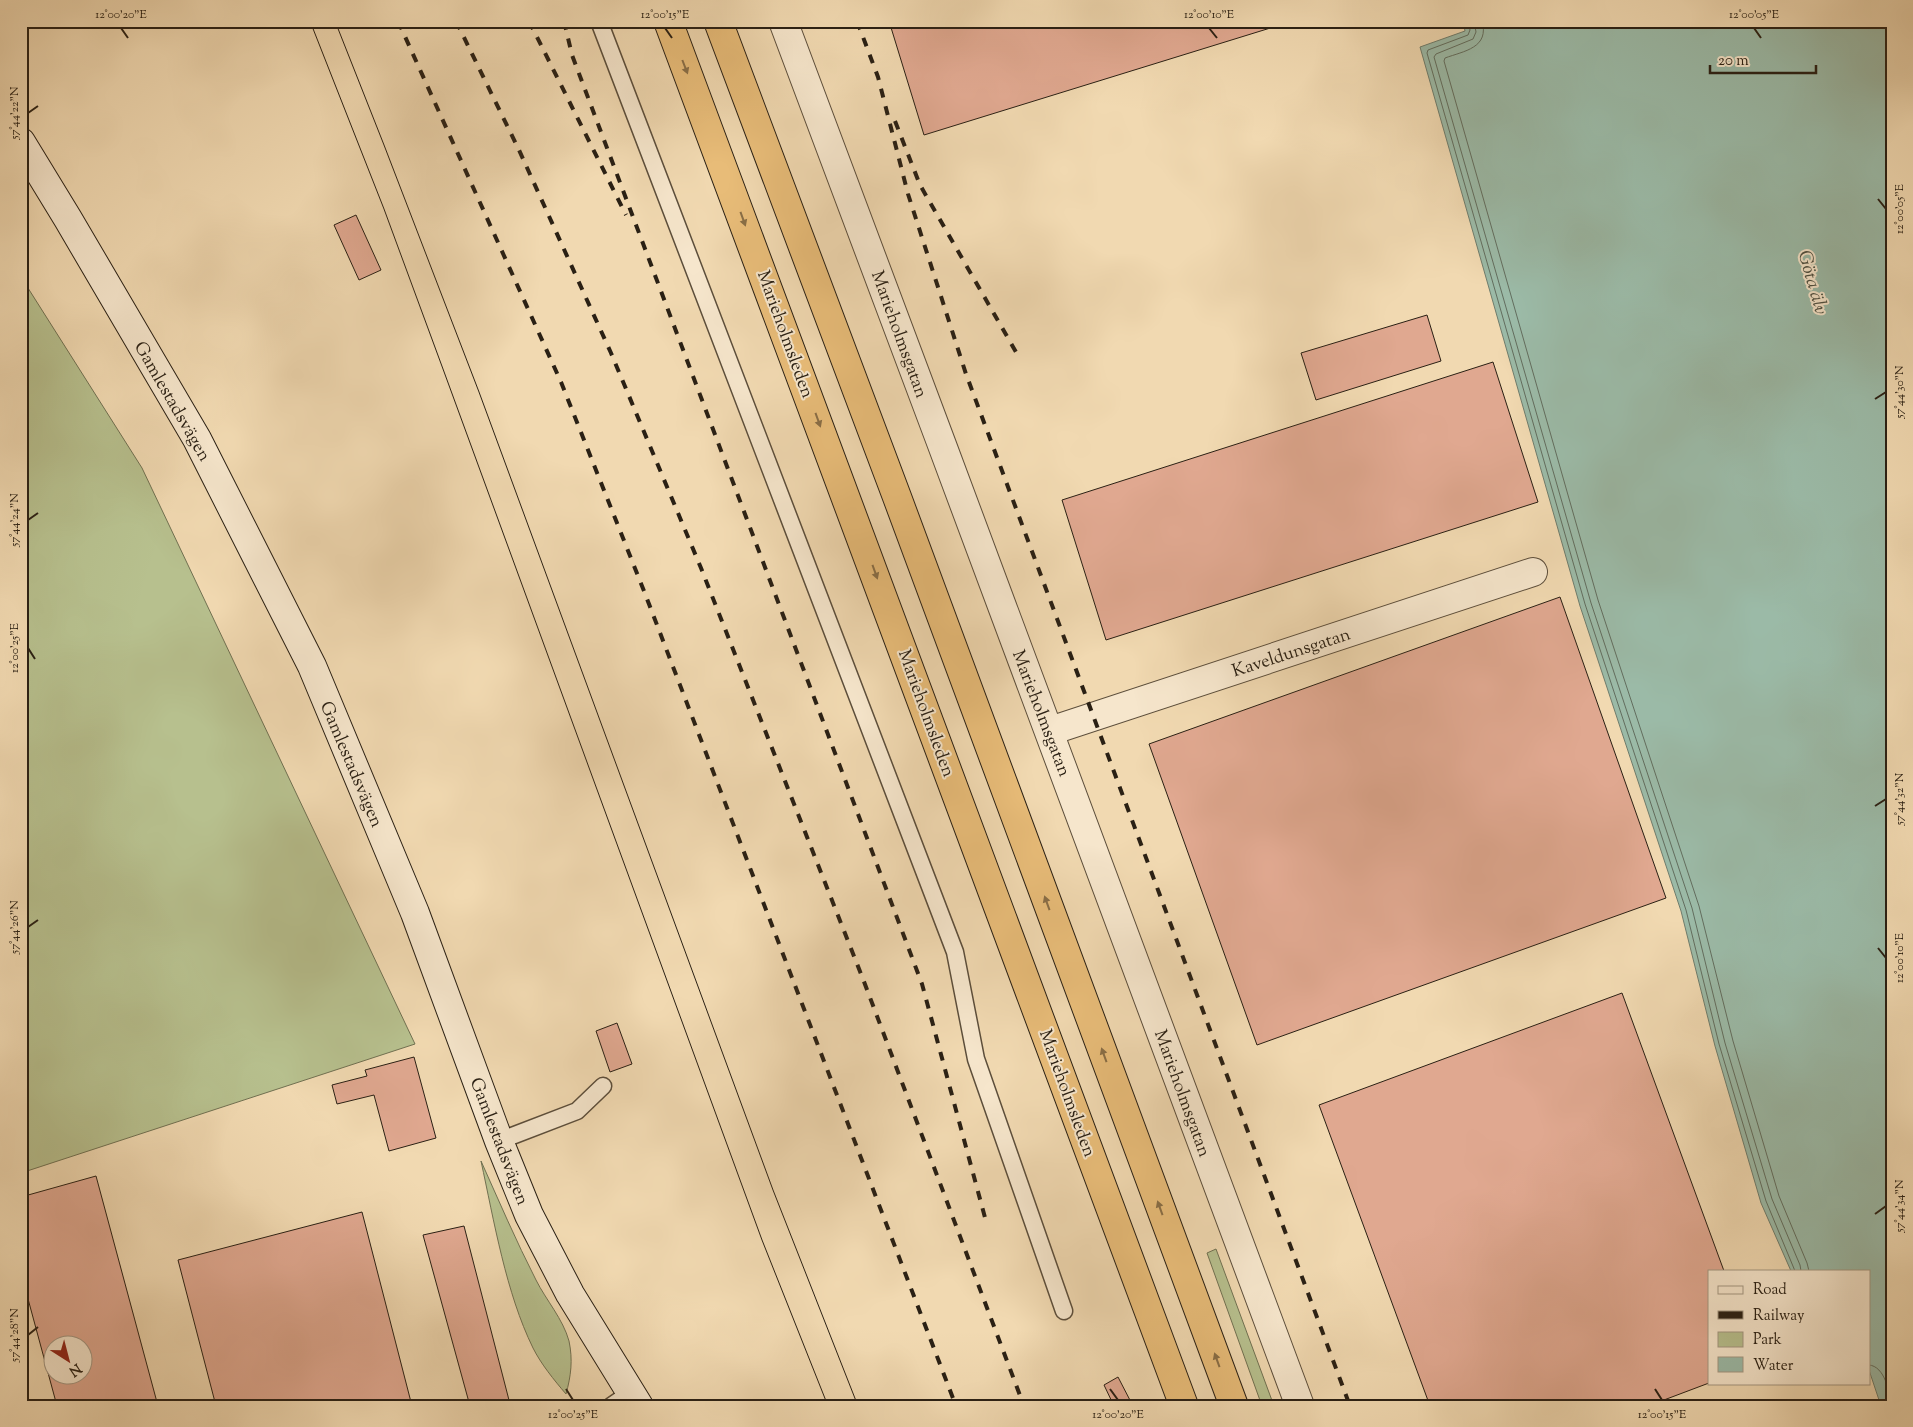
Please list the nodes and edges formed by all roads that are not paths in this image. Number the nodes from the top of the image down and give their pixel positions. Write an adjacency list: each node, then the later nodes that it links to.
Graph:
1 (599, 21): 10 (lane)
2 (668, 21): 12 (highway, Marieholmsleden, one-way to 12)
3 (718, 21): 13 (highway, one-way to 3)
4 (783, 21): 7 (street, Marieholmsgatan)
5 (21, 142): 9 (street, Gamlestadsvägen)
6 (1533, 572): 7 (street, Kaveldunsgatan)
7 (1050, 730): 14 (street, Marieholmsgatan)
8 (603, 1086): 9 (lane)
9 (499, 1141): 11 (street, Gamlestadsvägen)
10 (1064, 1311)
11 (627, 1402)
12 (1184, 1406)
13 (1234, 1406)
14 (1300, 1406)

